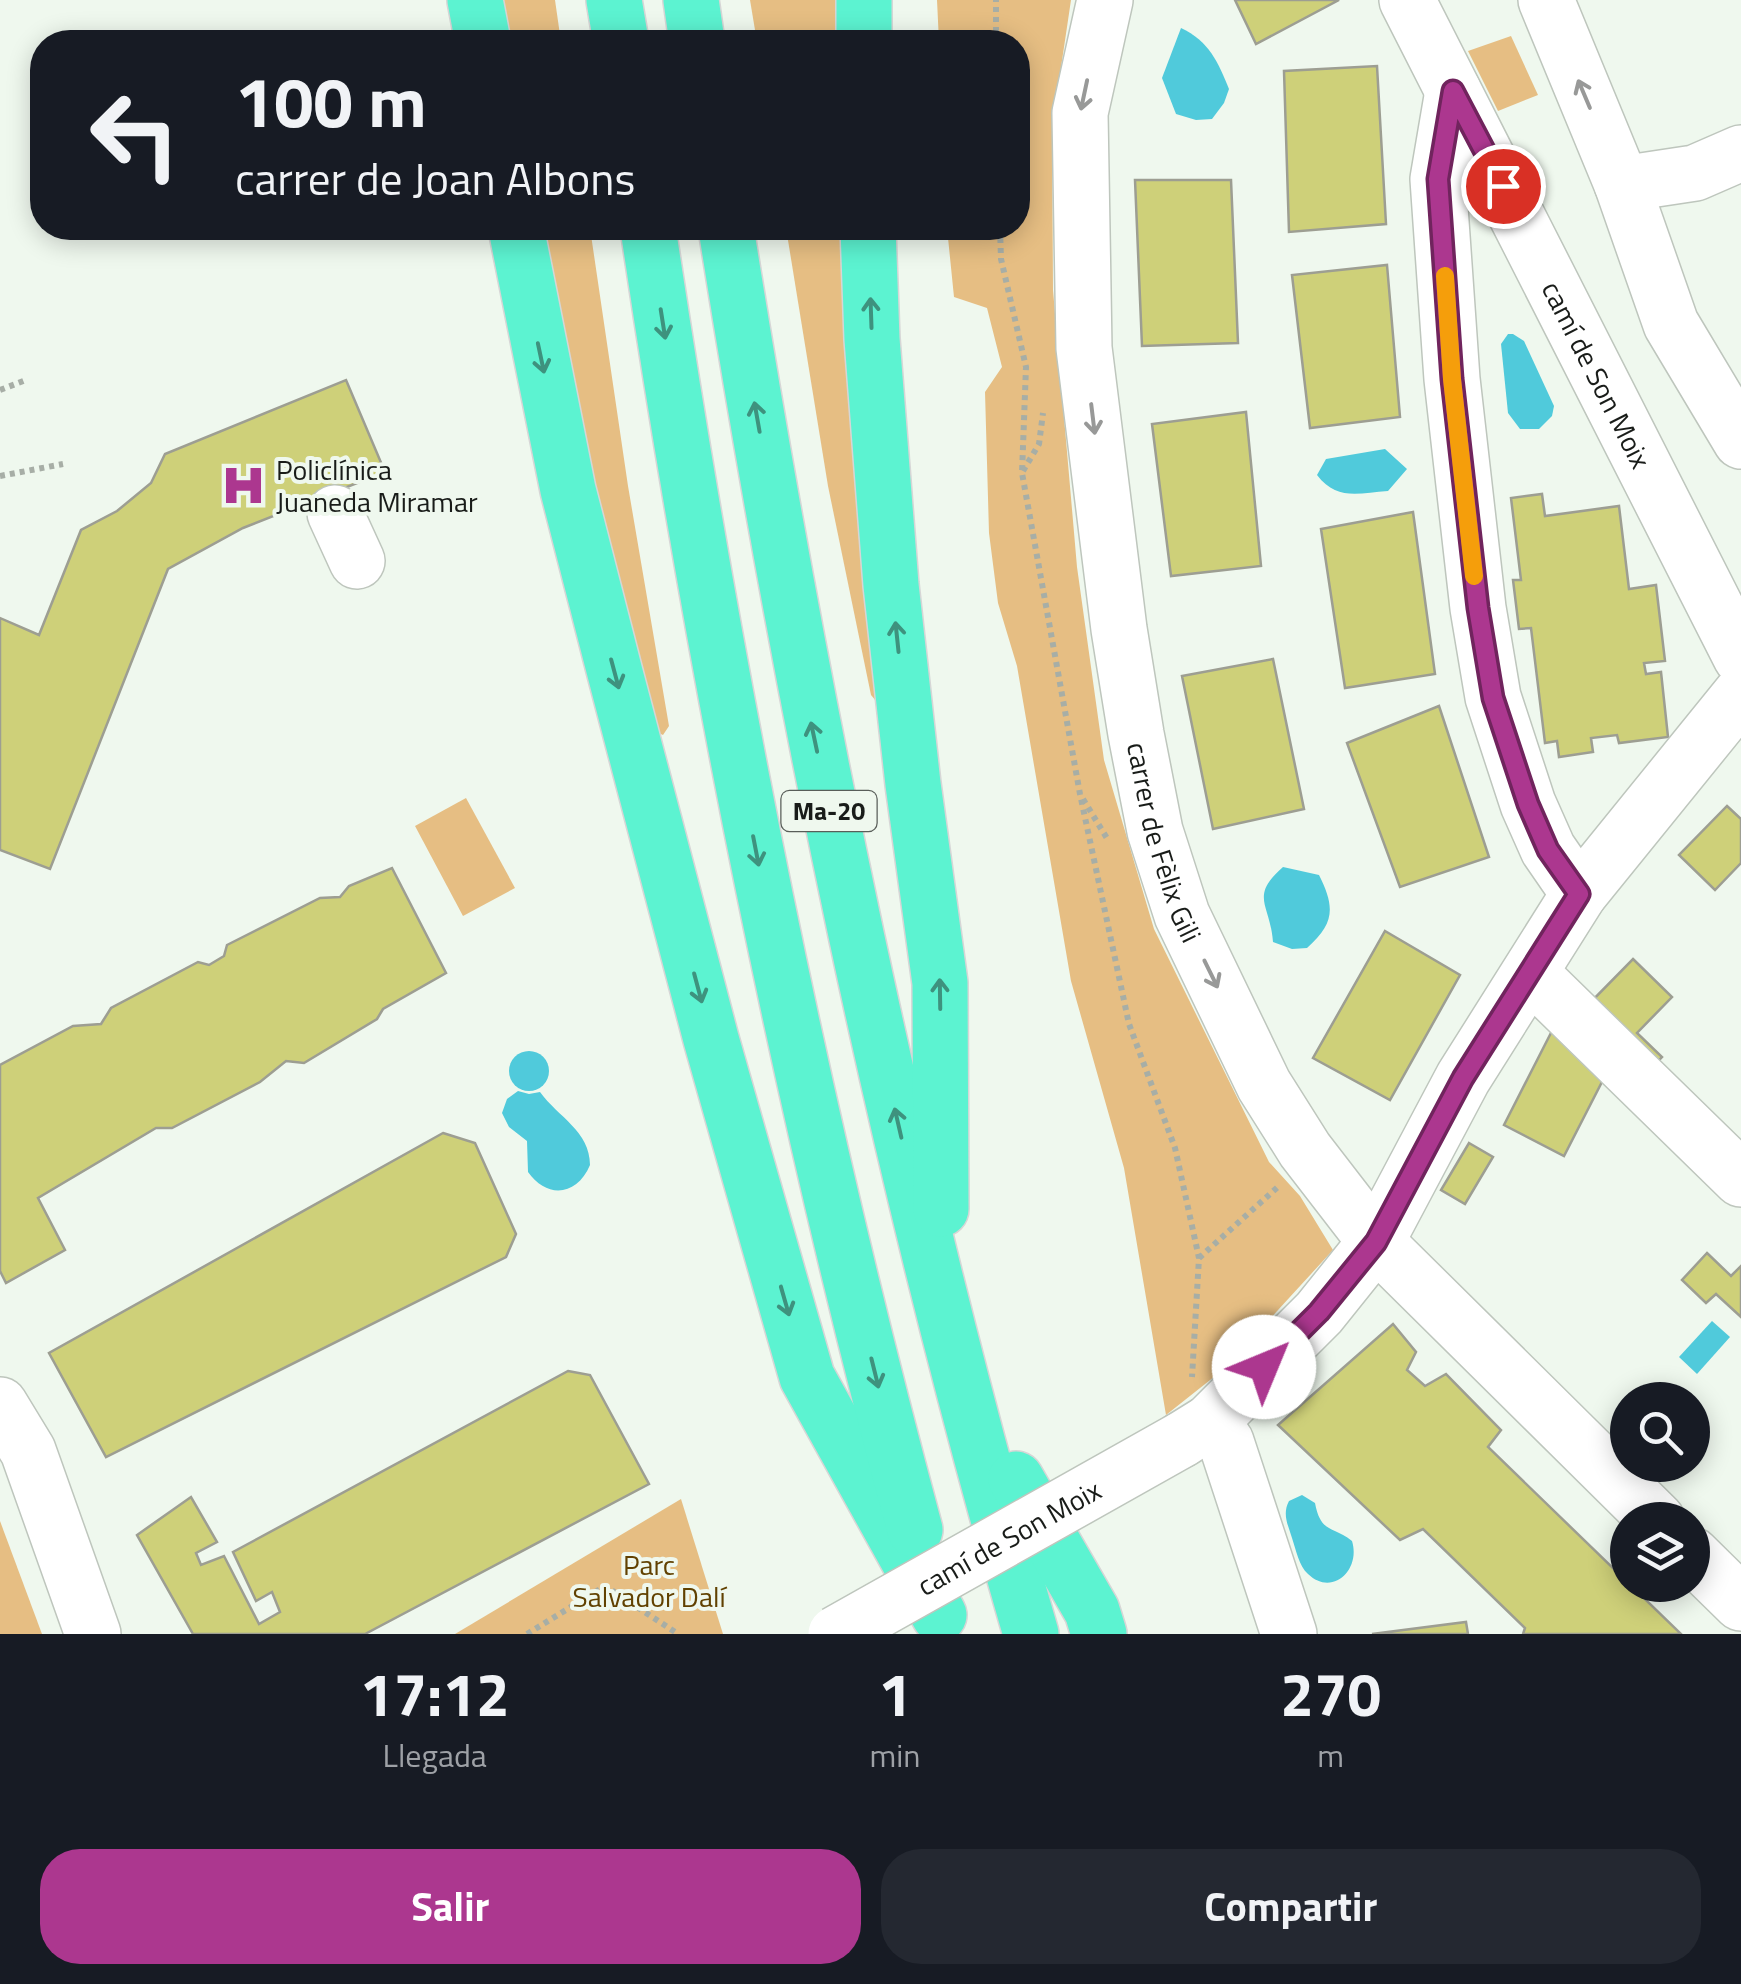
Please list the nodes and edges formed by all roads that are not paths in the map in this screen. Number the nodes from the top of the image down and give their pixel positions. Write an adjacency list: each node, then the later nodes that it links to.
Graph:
1 (453, 0): 9 (street)
2 (474, 0): 10 (highway)
3 (614, 0): 11 (highway)
4 (691, 0): 12 (highway)
5 (864, 0): 13 (highway)
6 (1104, 0): 27 (street, carrer de Fèlix Gili, one-way to 27)
7 (1407, 0): 14 (street)
8 (1546, 0): 16 (street, one-way to 8)
9 (460, 30)
10 (480, 30)
11 (619, 30)
12 (695, 30)
13 (864, 30)
14 (1453, 91): 22 (street, camí de Son Moix); 24 (street)
15 (1738, 158): 16 (street)
16 (1622, 184): 21 (street)
17 (650, 240): 35 (highway, Ma-20, one-way to 35)
18 (728, 240): 28 (highway, Ma-20, one-way to 18)
19 (868, 240): 28 (highway, one-way to 19)
20 (515, 244): 35 (highway, one-way to 35)
21 (1741, 441)
22 (1741, 657)
23 (1741, 694): 24 (street, camí de Son Moix)
24 (1579, 894): 25 (street, camí de Son Moix)
25 (1530, 973): 26 (street); 27 (street, camí de Son Moix)
26 (1741, 1179)
27 (1376, 1242): 31 (street, camí de Son Moix); 32 (street, carrer de Fèlix Gili)
28 (941, 1302): 29 (highway, Ma-20)
29 (963, 1388): 38 (highway, Ma-20); 39 (highway)
30 (0, 1405): 36 (street)
31 (1195, 1431): 37 (street, camí de Son Moix, bridge); 40 (street)
32 (1639, 1502)
33 (1710, 1573): 34 (street)
34 (1741, 1603)
35 (941, 1625)
36 (93, 1634)
37 (836, 1634)
38 (1031, 1634)
39 (1100, 1634)
40 (1289, 1634)

